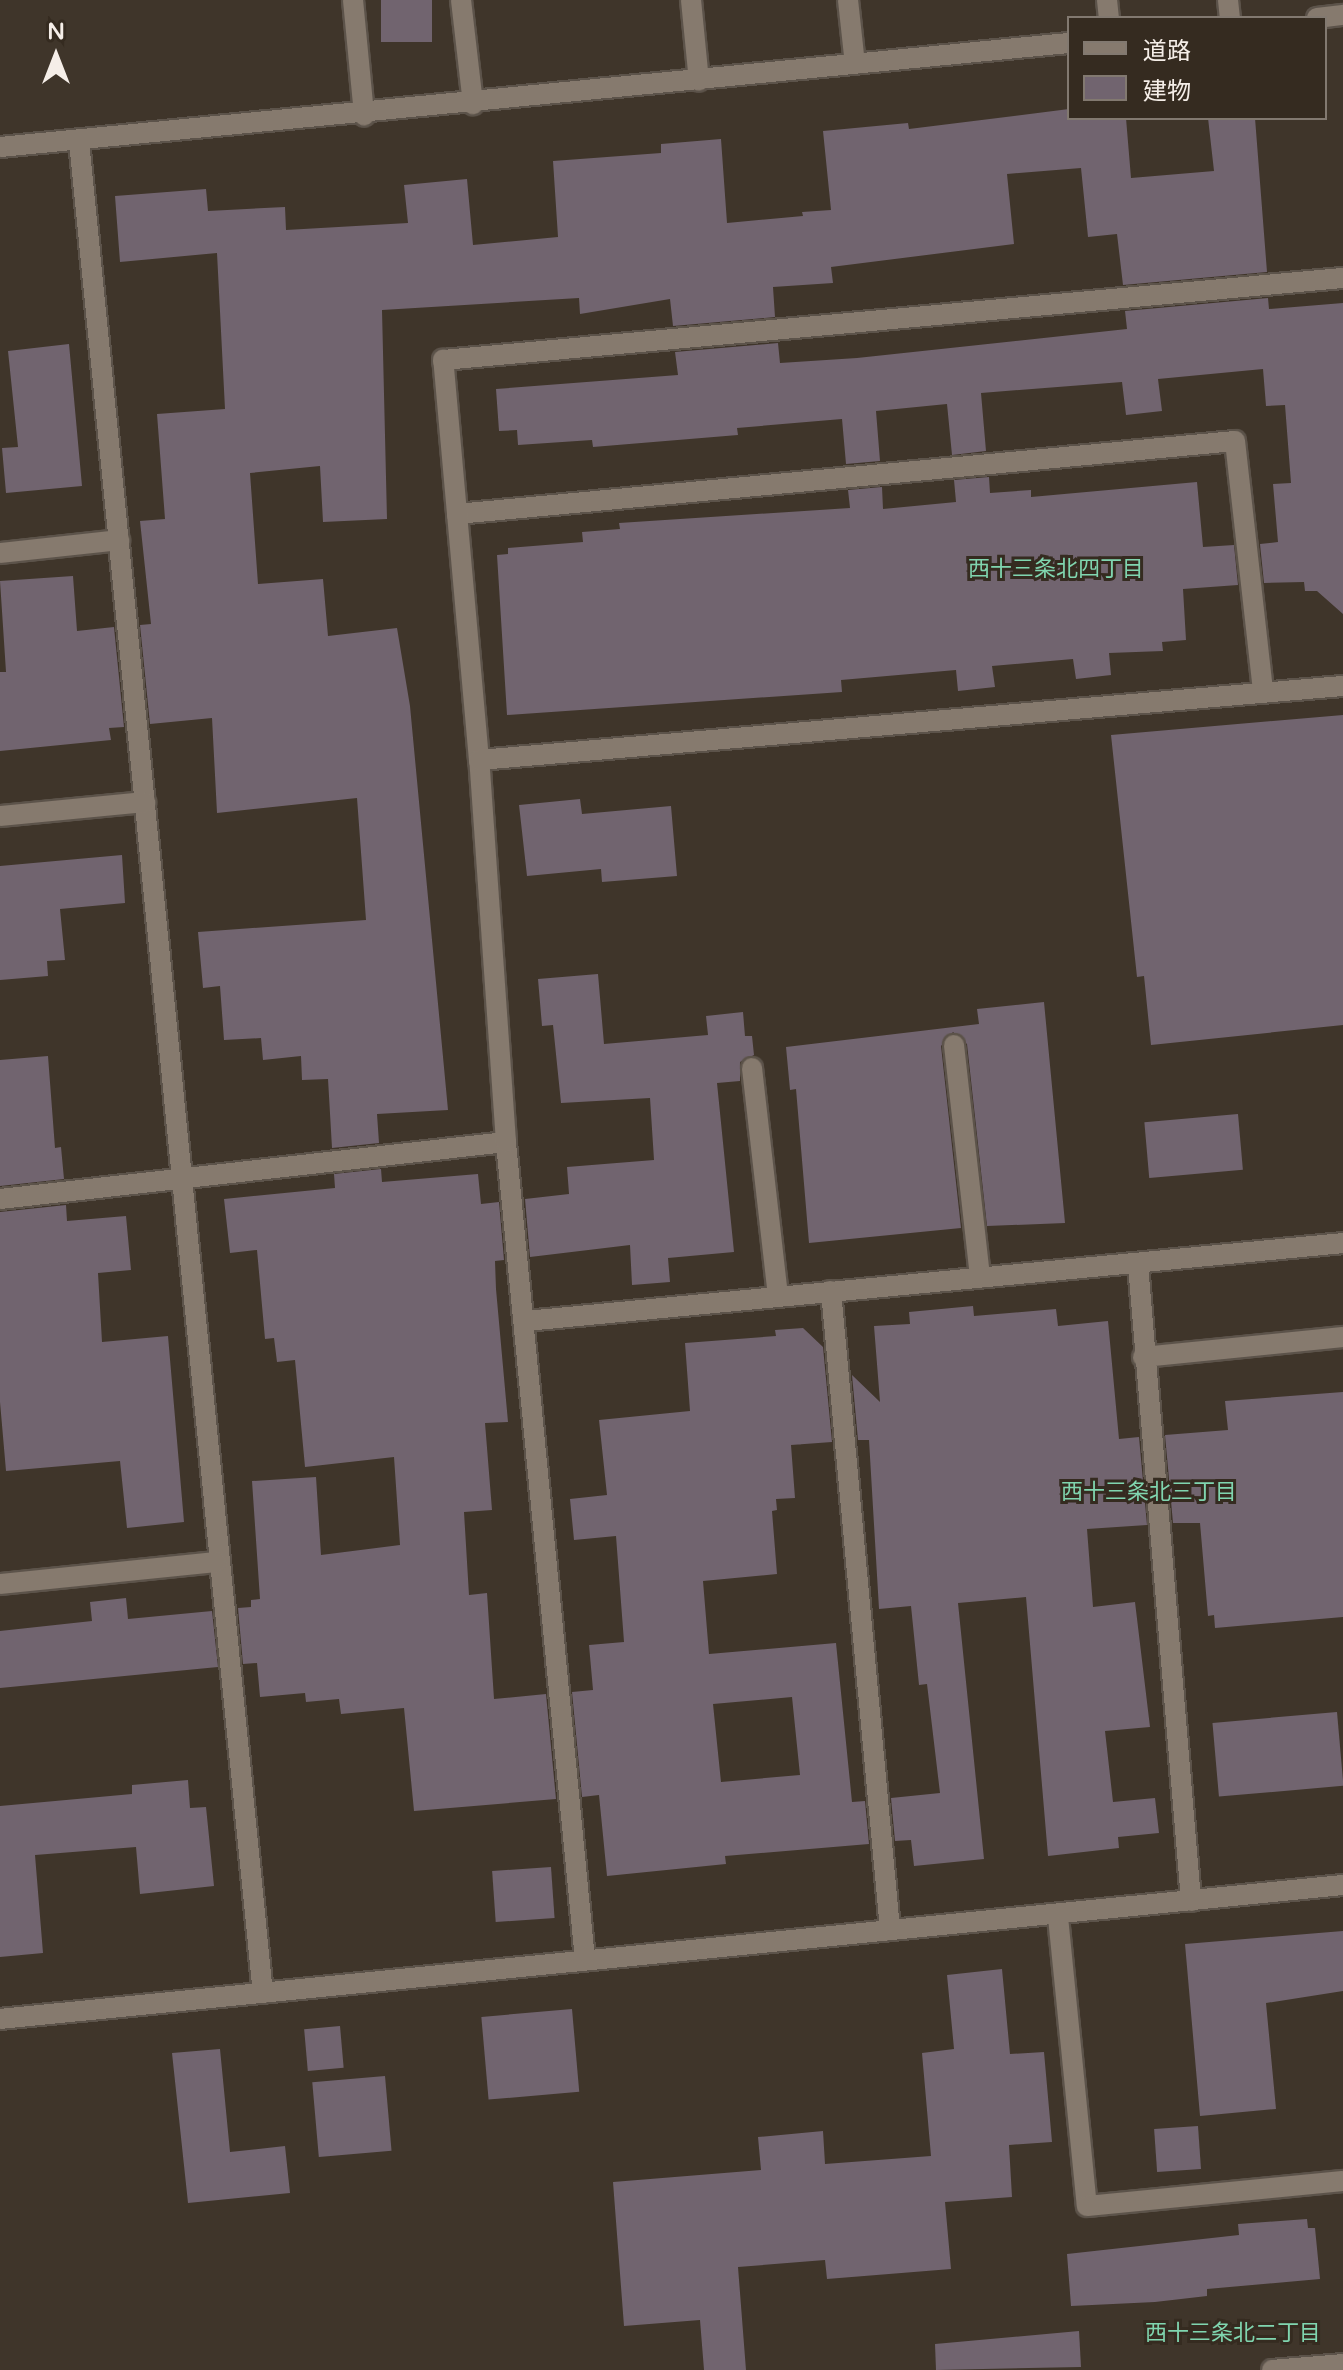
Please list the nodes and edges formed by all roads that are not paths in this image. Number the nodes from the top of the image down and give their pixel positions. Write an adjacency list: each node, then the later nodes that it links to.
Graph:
1 (353, 0): 9 (street)
2 (461, 0): 8 (street)
3 (691, 0): 7 (street)
4 (848, 0): 6 (street)
5 (1067, 43): 6 (street)
6 (855, 64): 7 (street)
7 (699, 81): 8 (street)
8 (473, 104): 9 (street)
9 (364, 115): 10 (street)
10 (79, 141): 11 (street); 14 (street)
11 (0, 147)
12 (1343, 278): 13 (street)
13 (457, 514): 17 (street); 18 (street)
14 (119, 540): 15 (street); 19 (street)
15 (0, 553)
16 (1343, 686): 17 (street)
17 (1263, 691): 18 (street)
18 (479, 760): 23 (street)
19 (145, 802): 20 (street); 24 (street)
20 (0, 816)
21 (954, 1045): 28 (street)
22 (752, 1068): 30 (street)
23 (506, 1142): 24 (street); 31 (street)
24 (183, 1180): 25 (street); 34 (street)
25 (0, 1199)
26 (1343, 1243): 27 (street)
27 (1138, 1264): 28 (street); 33 (street)
28 (980, 1278): 29 (street)
29 (831, 1291): 30 (street); 39 (street)
30 (778, 1296): 31 (street)
31 (526, 1321): 40 (street)
32 (1343, 1337): 33 (street)
33 (1143, 1357): 37 (street)
34 (216, 1562): 35 (street); 41 (street)
35 (0, 1584)
36 (1343, 1885): 37 (street)
37 (1191, 1901): 38 (street)
38 (1058, 1917): 39 (street); 43 (street)
39 (890, 1930): 40 (street)
40 (585, 1960): 41 (street)
41 (263, 1993): 42 (street)
42 (0, 2019)
43 (1343, 2181)
44 (1343, 2364): 45 (street)
45 (1272, 2370)

